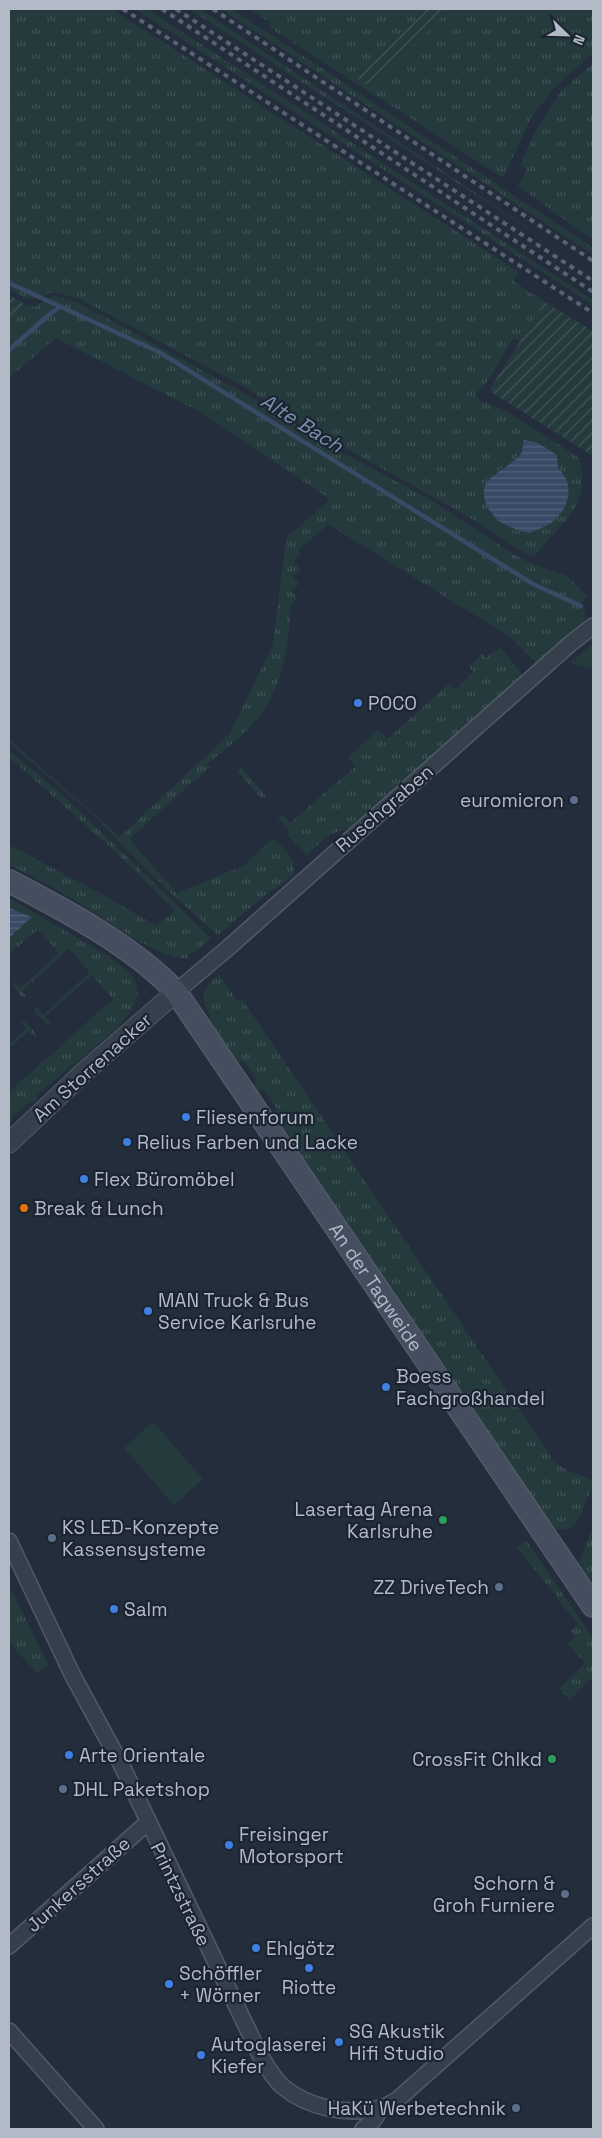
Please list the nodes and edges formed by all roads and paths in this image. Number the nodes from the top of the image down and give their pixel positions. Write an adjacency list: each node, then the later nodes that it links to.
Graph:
1 (593, 626): 3 (street, Ruschgraben)
2 (9, 881): 3 (main road, An der Tagweide)
3 (176, 992): 4 (street, Am Storrenacker); 6 (main road, An der Tagweide)
4 (9, 1144)
5 (9, 1541): 7 (street, Printzstraße)
6 (593, 1606)
7 (147, 1823): 9 (street, Junkersstraße); 11 (street, Printzstraße)
8 (593, 1926): 11 (street, Printzstraße)
9 (9, 1946)
10 (9, 2031): 12 (street)
11 (382, 2108): 13 (street)
12 (96, 2129)
13 (363, 2129)

